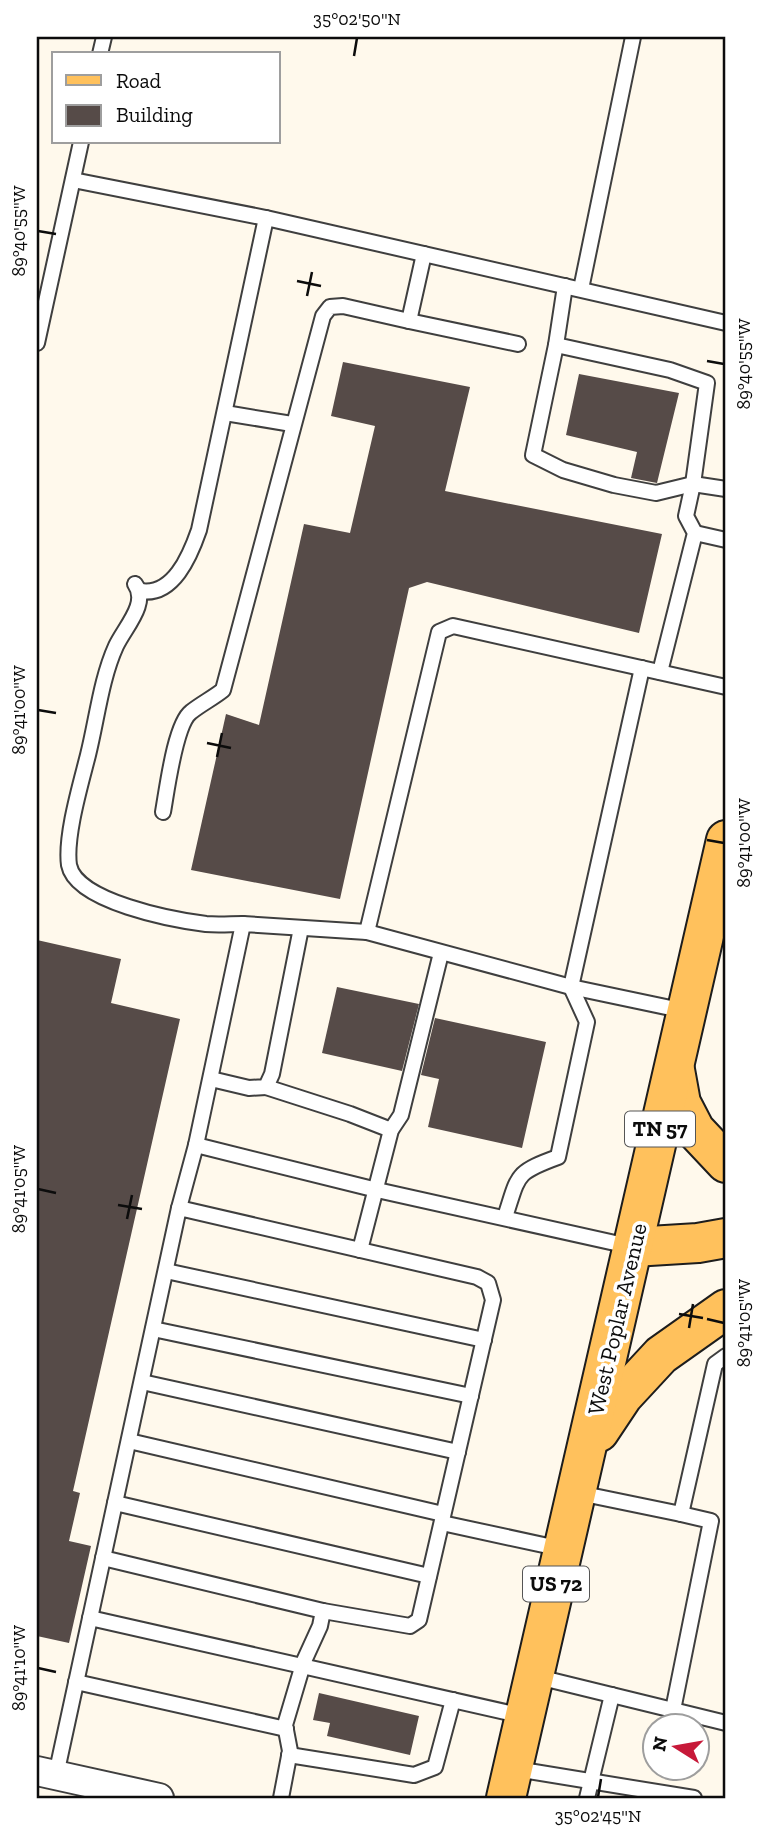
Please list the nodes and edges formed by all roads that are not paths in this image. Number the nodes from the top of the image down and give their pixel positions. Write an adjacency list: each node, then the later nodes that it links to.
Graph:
1 (633, 37): 7 (lane)
2 (81, 144): 3 (lane)
3 (73, 180): 4 (lane); 10 (lane)
4 (266, 218): 5 (lane); 13 (lane)
5 (424, 254): 6 (lane); 8 (lane)
6 (565, 286): 7 (lane); 12 (lane)
7 (581, 289): 9 (lane)
8 (410, 321): 11 (lane); 14 (lane)
9 (726, 323)
10 (37, 343)
11 (518, 344)
12 (556, 345): 15 (lane); 15 (lane)
13 (225, 413): 14 (lane); 25 (lane)
14 (292, 424): 22 (lane)
15 (693, 484): 16 (lane); 17 (lane)
16 (726, 488)
17 (695, 533): 18 (lane); 20 (lane)
18 (726, 540)
19 (642, 668): 20 (lane); 27 (lane); 29 (lane)
20 (660, 672): 21 (lane)
21 (726, 687)
22 (163, 812)
23 (726, 840): 24 (main road, West Poplar Avenue / TN 57)
24 (721, 889): 30 (main road, West Poplar Avenue / TN 57)
25 (243, 924): 26 (lane); 32 (lane)
26 (301, 928): 27 (lane); 33 (lane)
27 (367, 932): 28 (lane)
28 (441, 953): 29 (lane); 34 (lane)
29 (571, 987): 30 (lane); 39 (lane)
30 (687, 1011): 31 (main road, West Poplar Avenue / TN 57)
31 (674, 1066): 36 (main road); 41 (main road, West Poplar Avenue / TN 57)
32 (211, 1079): 33 (lane); 35 (lane)
33 (266, 1087): 34 (lane)
34 (391, 1130): 37 (lane)
35 (196, 1145): 37 (lane); 38 (lane)
36 (726, 1163)
37 (377, 1191): 39 (lane); 42 (lane)
38 (180, 1208): 42 (lane); 43 (lane)
39 (505, 1217): 41 (lane)
40 (726, 1238): 41 (main road)
41 (633, 1247): 51 (main road, West Poplar Avenue / US 72)
42 (360, 1250): 46 (lane)
43 (166, 1271): 45 (lane); 46 (lane)
44 (726, 1309): 51 (main road, US 72)
45 (153, 1329): 48 (lane); 49 (lane)
46 (484, 1340): 49 (lane)
47 (726, 1356): 55 (lane)
48 (142, 1382): 50 (lane); 52 (lane)
49 (471, 1396): 52 (lane)
50 (129, 1441): 54 (lane); 56 (lane)
51 (586, 1451): 53 (main road, West Poplar Avenue / US 72)
52 (458, 1452): 56 (lane)
53 (577, 1492): 55 (lane); 57 (main road, West Poplar Avenue / US 72)
54 (115, 1503): 58 (lane); 59 (lane)
55 (681, 1514): 67 (lane)
56 (442, 1519): 57 (lane); 59 (lane)
57 (564, 1549): 63 (main road, West Poplar Avenue / US 72)
58 (103, 1558): 60 (lane); 61 (lane)
59 (429, 1576): 60 (lane)
60 (323, 1611): 62 (lane)
61 (90, 1618): 62 (lane); 64 (lane)
62 (302, 1668): 66 (lane); 70 (lane)
63 (534, 1676): 65 (lane); 68 (main road, West Poplar Avenue / US 72)
64 (76, 1682): 70 (lane); 72 (lane)
65 (612, 1695): 67 (lane); 73 (lane)
66 (453, 1700): 68 (lane); 71 (lane)
67 (673, 1710): 69 (lane)
68 (525, 1717): 74 (main road, West Poplar Avenue / US 72)
69 (726, 1723)
70 (286, 1729): 71 (lane)
71 (289, 1755): 77 (lane)
72 (46, 1773): 75 (street)
73 (591, 1782): 74 (lane); 78 (lane); 79 (lane)
74 (510, 1784)
75 (129, 1795): 76 (street)
76 (159, 1798)
77 (281, 1798)
78 (587, 1798)
79 (694, 1798)

